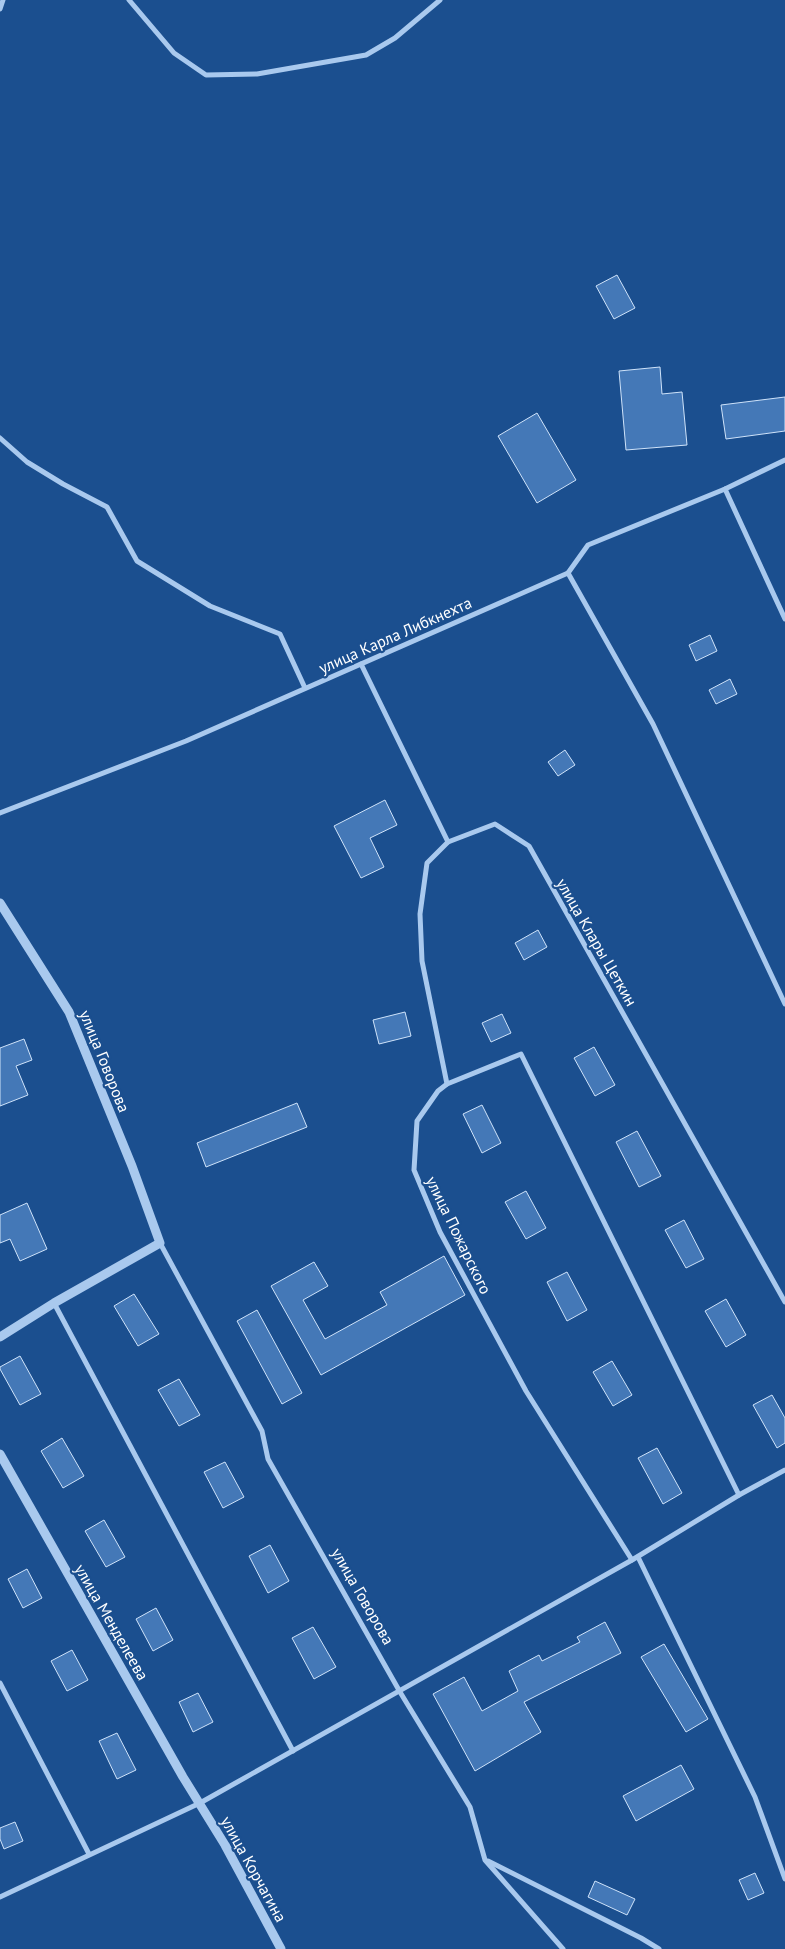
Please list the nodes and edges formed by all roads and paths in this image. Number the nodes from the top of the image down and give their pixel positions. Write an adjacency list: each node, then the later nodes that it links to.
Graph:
1 (3, 0): 4 (street)
2 (129, 0): 3 (street)
3 (440, 0)
4 (0, 10)
5 (0, 438): 11 (street)
6 (785, 460): 7 (street)
7 (725, 489): 8 (street); 9 (street)
8 (568, 573): 10 (street, улица Карла Либкнехта); 15 (street)
9 (785, 619)
10 (361, 664): 11 (street, улица Карла Либкнехта); 13 (street)
11 (305, 688): 12 (street, улица Карла Либкнехта)
12 (0, 813)
13 (448, 842): 16 (street); 18 (street, улица Клары Цеткин)
14 (0, 902): 17 (street, улица Говорова)
15 (785, 1004)
16 (446, 1084): 23 (street); 25 (street, улица Пожарского)
17 (160, 1243): 19 (street); 27 (street, улица Говорова)
18 (785, 1302)
19 (54, 1304): 20 (street); 28 (street)
20 (0, 1337)
21 (0, 1454): 29 (street, улица Менделеева)
22 (785, 1470): 23 (street)
23 (739, 1495): 24 (street)
24 (638, 1557): 25 (street); 32 (street)
25 (632, 1560): 27 (street)
26 (0, 1683): 30 (street)
27 (400, 1692): 28 (street); 31 (street, улица Говорова)
28 (293, 1752): 29 (street)
29 (200, 1803): 30 (street); 34 (street, улица Корчагина)
30 (90, 1854): 33 (street)
31 (486, 1860): 35 (street, улица Говорова); 36 (street)
32 (785, 1879)
33 (0, 1897)
34 (281, 1949)
35 (563, 1949)
36 (659, 1949)

